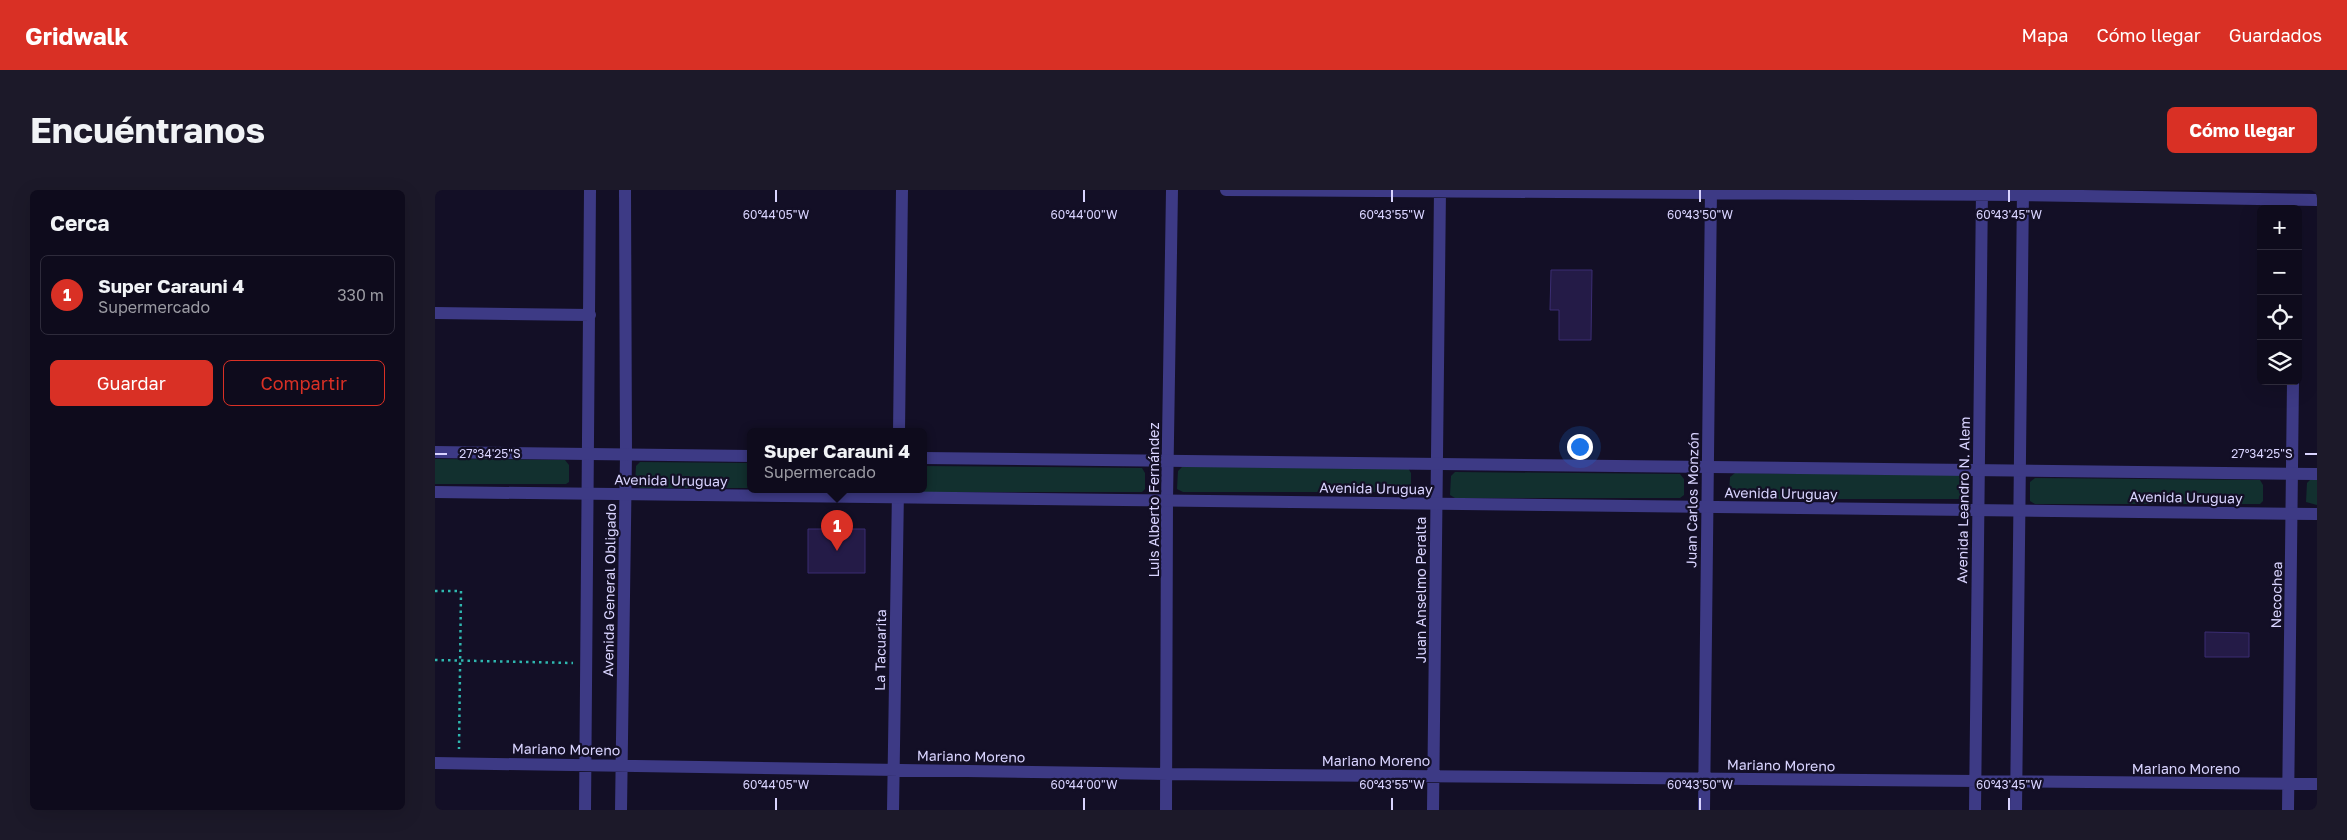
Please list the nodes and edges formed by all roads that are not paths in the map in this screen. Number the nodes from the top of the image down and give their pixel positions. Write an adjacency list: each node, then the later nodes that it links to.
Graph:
1 (590, 190): 13 (street, Avenida General Obligado)
2 (625, 190): 18 (street, Avenida General Obligado)
3 (902, 190): 15 (street)
4 (1172, 190): 21 (street, Luis Alberto Fernández)
5 (1226, 190): 6 (street)
6 (1440, 191): 7 (street); 22 (street, Juan Anselmo Peralta)
7 (1711, 191): 8 (street); 23 (street, Juan Carlos Monzón)
8 (1982, 193): 9 (street); 24 (street, Avenida Leandro N. Alem)
9 (2023, 193): 10 (street); 25 (street)
10 (2295, 200): 11 (street)
11 (2317, 200)
12 (435, 313): 13 (street)
13 (590, 315): 17 (street, Avenida General Obligado)
14 (2293, 385): 26 (street, Necochea)
15 (899, 428)
16 (435, 452): 17 (street, Avenida Uruguay)
17 (588, 454): 18 (street, Avenida Uruguay); 29 (street, Avenida General Obligado)
18 (626, 454): 19 (street, Avenida Uruguay); 31 (street, Avenida General Obligado)
19 (747, 456)
20 (927, 458): 21 (street, Avenida Uruguay)
21 (1167, 461): 22 (street, Avenida Uruguay); 32 (street, Luis Alberto Fernández)
22 (1436, 464): 23 (street, Avenida Uruguay); 33 (street, Juan Anselmo Peralta)
23 (1707, 467): 24 (street, Avenida Uruguay); 34 (street, Juan Carlos Monzón)
24 (1978, 470): 25 (street, Avenida Uruguay); 35 (street, Avenida Leandro N. Alem)
25 (2020, 470): 26 (street, Avenida Uruguay); 36 (street)
26 (2292, 473): 27 (street, Avenida Uruguay); 37 (street, Necochea)
27 (2317, 474)
28 (435, 492): 29 (street, Avenida Uruguay)
29 (588, 494): 31 (street, Avenida Uruguay); 40 (street, Avenida General Obligado)
30 (898, 494): 31 (street, Avenida Uruguay); 32 (street, Avenida Uruguay); 42 (street, La Tacuarita)
31 (625, 495): 41 (street, Avenida General Obligado)
32 (1167, 501): 33 (street, Avenida Uruguay); 43 (street, Luis Alberto Fernández)
33 (1435, 504): 34 (street, Avenida Uruguay); 44 (street, Juan Anselmo Peralta)
34 (1707, 507): 35 (street, Avenida Uruguay); 45 (street, Juan Carlos Monzón)
35 (1977, 510): 36 (street, Avenida Uruguay); 46 (street, Avenida Leandro N. Alem)
36 (2020, 510): 37 (street, Avenida Uruguay); 47 (street)
37 (2292, 514): 38 (street, Avenida Uruguay); 48 (street, Necochea)
38 (2317, 514)
39 (435, 763): 40 (street, Mariano Moreno)
40 (585, 764): 41 (street, Mariano Moreno); 50 (street, Avenida General Obligado)
41 (621, 765): 42 (street, Mariano Moreno); 51 (street, Avenida General Obligado)
42 (893, 770): 43 (street, Mariano Moreno); 52 (street, La Tacuarita)
43 (1167, 774): 44 (street, Mariano Moreno); 53 (street, Luis Alberto Fernández)
44 (1434, 775): 45 (street, Mariano Moreno); 54 (street, Juan Anselmo Peralta)
45 (1705, 780): 46 (street, Mariano Moreno); 55 (street, Juan Carlos Monzón)
46 (1975, 782): 47 (street, Mariano Moreno); 56 (street, Avenida Leandro N. Alem)
47 (2016, 783): 48 (street, Mariano Moreno); 57 (street)
48 (2289, 784): 49 (street, Mariano Moreno); 58 (street, Necochea)
49 (2317, 784)
50 (585, 810)
51 (621, 810)
52 (893, 810)
53 (1167, 810)
54 (1433, 810)
55 (1704, 810)
56 (1975, 810)
57 (2016, 810)
58 (2288, 810)

